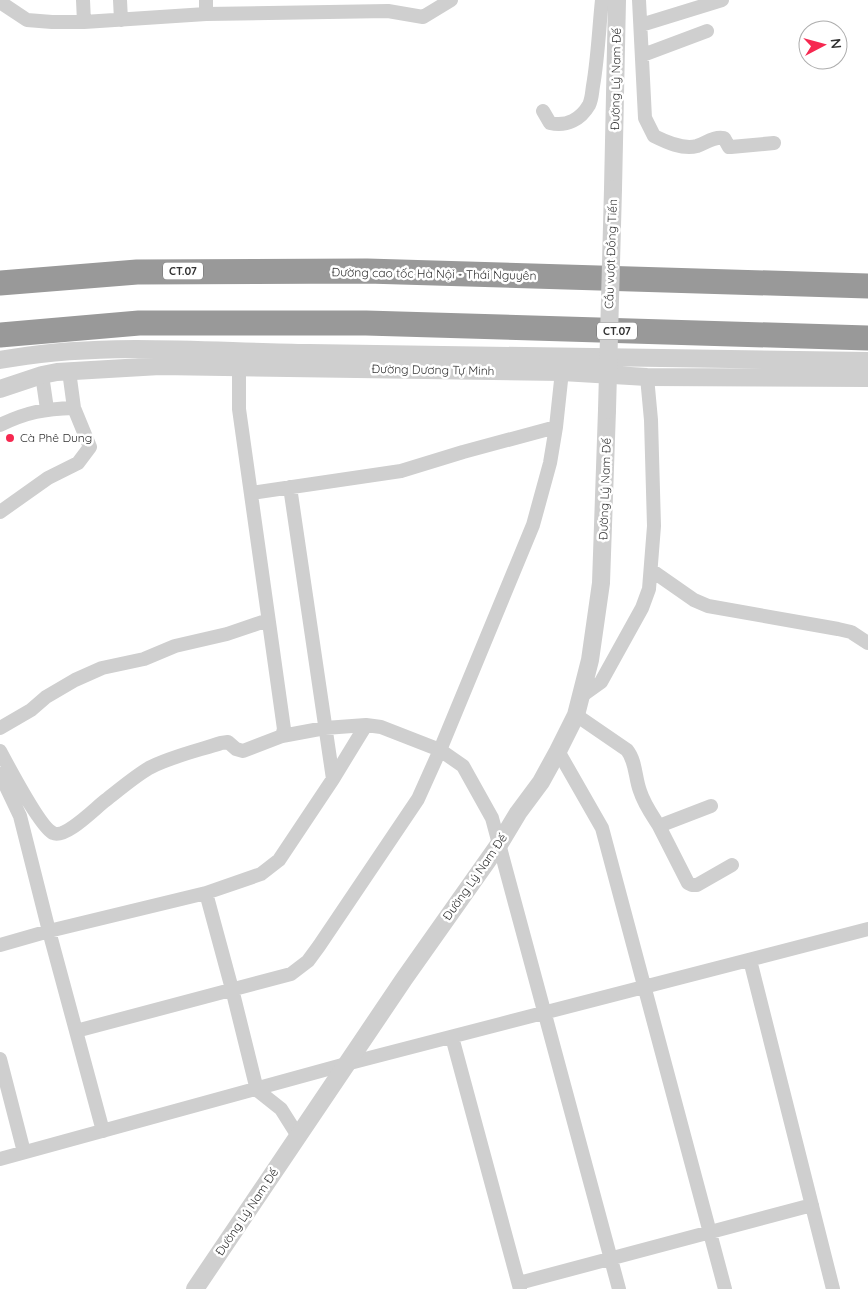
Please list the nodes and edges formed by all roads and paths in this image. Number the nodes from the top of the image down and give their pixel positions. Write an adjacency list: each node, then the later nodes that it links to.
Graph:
1 (83, 0): 12 (street)
2 (120, 0): 11 (street)
3 (206, 0): 10 (street)
4 (451, 0): 10 (street)
5 (602, 0): 16 (street)
6 (617, 0): 18 (street, Đường Lý Nam Đế)
7 (639, 0): 13 (street)
8 (722, 0): 13 (street)
9 (0, 2): 12 (street)
10 (206, 14): 11 (street)
11 (120, 20): 12 (street)
12 (84, 22)
13 (641, 25): 15 (street)
14 (707, 31): 15 (street)
15 (643, 55): 17 (street)
16 (543, 112)
17 (774, 143)
18 (613, 188): 34 (street, Cầu vượt Đồng Tiến, bridge)
19 (0, 283): 20 (highway, Đường cao tốc Hà Nội - Thái Nguyên / CT.07)
20 (868, 286)
21 (0, 335): 22 (highway, CT.07)
22 (868, 338)
23 (0, 360): 24 (street, Đường Dương Tự Minh)
24 (239, 360): 26 (street, Đường Dương Tự Minh); 27 (street, Đường Dương Tự Minh); 38 (street)
25 (868, 361): 26 (street, Đường Dương Tự Minh)
26 (563, 364): 29 (street, Đường Dương Tự Minh); 36 (street)
27 (69, 371): 28 (street, Đường Dương Tự Minh); 32 (street)
28 (42, 375): 31 (street, Đường Dương Tự Minh); 33 (street)
29 (647, 377): 30 (street, Đường Dương Tự Minh); 40 (street)
30 (868, 378)
31 (0, 390)
32 (74, 408): 33 (street); 39 (street)
33 (47, 409): 35 (street)
34 (607, 410): 43 (street, Đường Lý Nam Đế)
35 (0, 425)
36 (556, 427): 37 (street); 49 (street)
37 (290, 487): 38 (street); 47 (street)
38 (251, 493): 41 (street)
39 (0, 512)
40 (651, 570): 42 (street); 43 (street)
41 (268, 620): 46 (street); 48 (street)
42 (868, 643)
43 (580, 697): 44 (street, Đường Lý Nam Đế)
44 (576, 715): 51 (street, Đường Lý Nam Đế); 55 (street)
45 (366, 725): 47 (street); 49 (street); 53 (street)
46 (0, 728)
47 (325, 728): 48 (street); 53 (street)
48 (282, 736): 50 (street)
49 (440, 750): 56 (street); 64 (street)
50 (0, 751)
51 (558, 751): 56 (street, Đường Lý Nam Đế); 63 (street)
52 (0, 774): 60 (street)
53 (334, 779): 58 (street)
54 (711, 806): 55 (street)
55 (659, 826): 57 (street)
56 (500, 843): 65 (street); 69 (street, Đường Lý Nam Đế)
57 (732, 865)
58 (206, 893): 60 (street); 64 (street)
59 (868, 929): 62 (street)
60 (49, 931): 61 (street); 66 (street)
61 (0, 945)
62 (750, 960): 63 (street); 75 (street)
63 (644, 988): 65 (street); 76 (street)
64 (232, 989): 66 (street); 70 (street)
65 (545, 1013): 67 (street); 77 (street)
66 (76, 1032): 71 (street)
67 (452, 1037): 69 (street); 78 (street)
68 (0, 1059): 73 (street)
69 (346, 1064): 70 (street); 72 (street, Đường Lý Nam Đế)
70 (257, 1090): 71 (street); 72 (street)
71 (103, 1131): 73 (street)
72 (298, 1136): 79 (street, Đường Lý Nam Đế)
73 (24, 1152): 74 (street)
74 (0, 1159)
75 (812, 1205): 76 (street); 82 (street)
76 (710, 1232): 77 (street); 81 (street)
77 (612, 1259): 78 (street); 80 (street)
78 (519, 1286)
79 (195, 1289)
80 (619, 1289)
81 (725, 1289)
82 (833, 1289)

